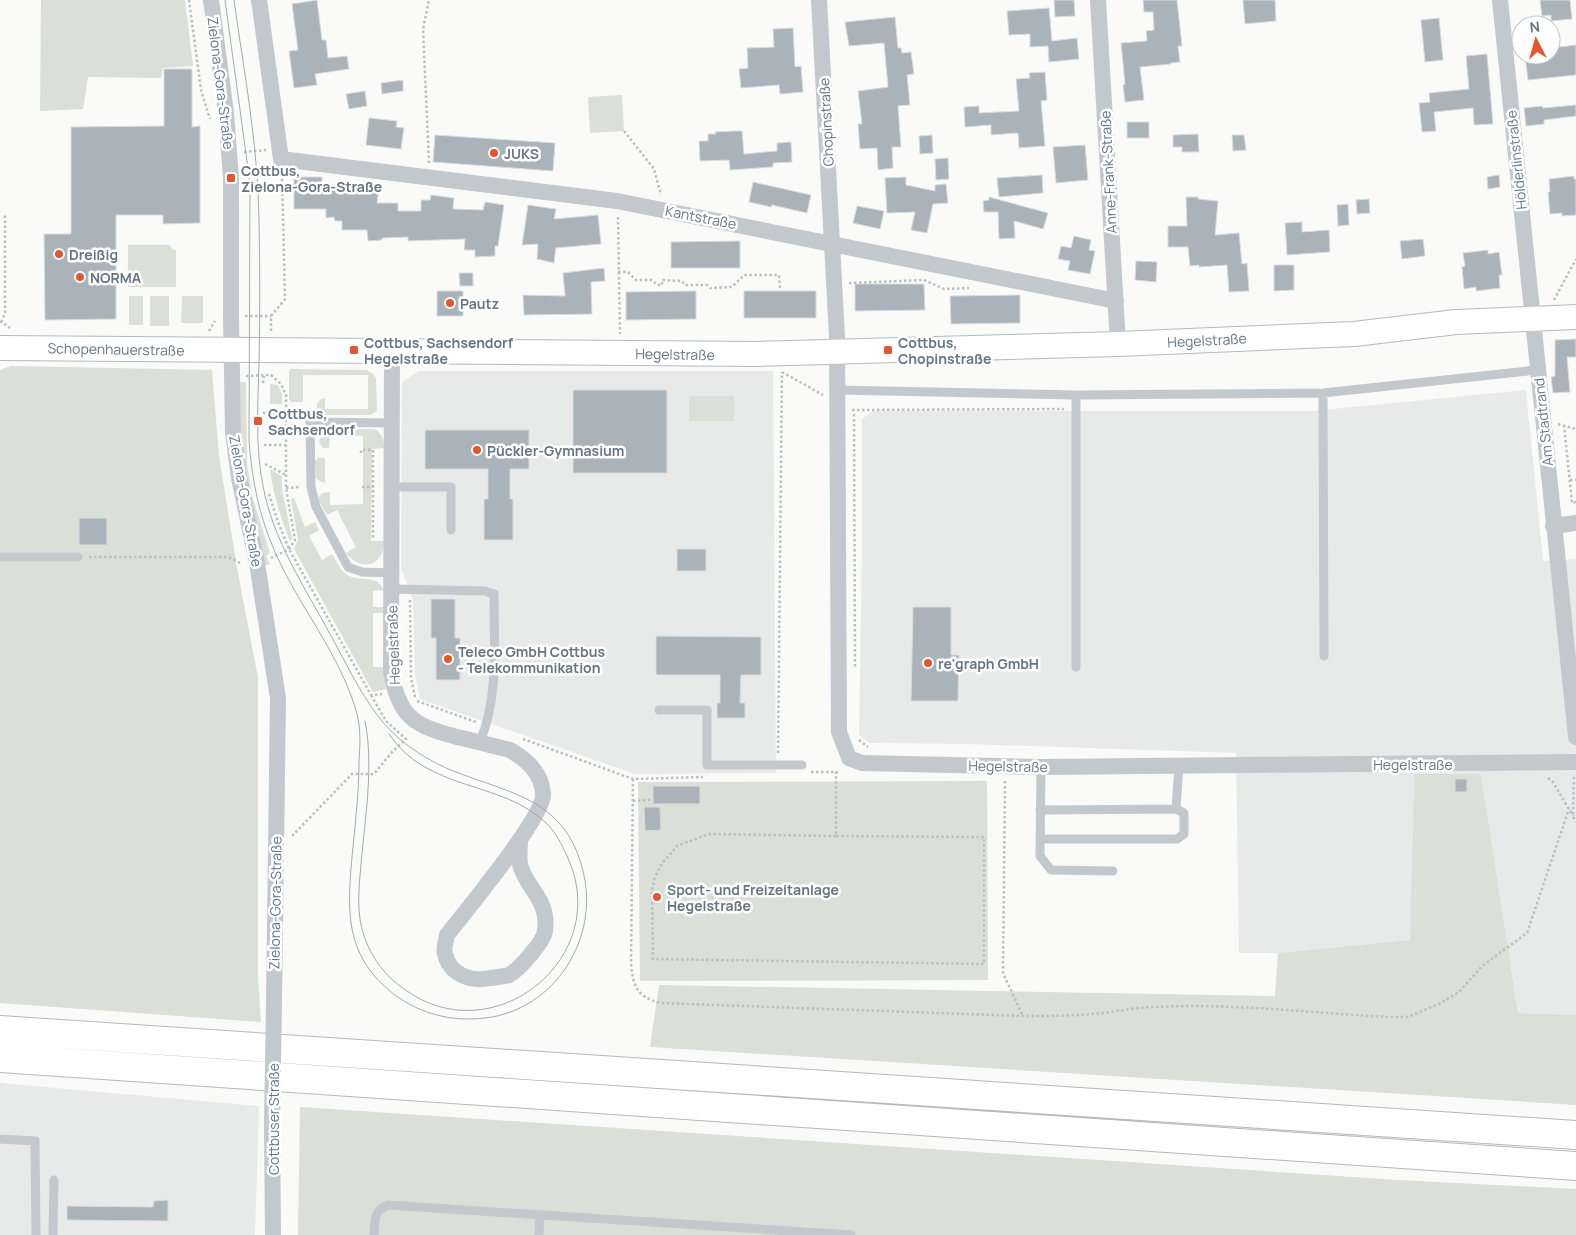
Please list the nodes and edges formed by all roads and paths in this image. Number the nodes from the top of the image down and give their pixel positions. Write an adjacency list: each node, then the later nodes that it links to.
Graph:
1 (189, 0): 8 (path)
2 (211, 0): 32 (street, Zielona-Gora-Straße)
3 (259, 0): 10 (street)
4 (429, 0): 11 (path)
5 (819, 0): 15 (street, Chopinstraße)
6 (1098, 0): 22 (street, Anne-Frank-Straße)
7 (1500, 0): 26 (street, Hölderlinstraße)
8 (212, 126)
9 (624, 131): 13 (path)
10 (282, 159): 11 (street, Kantstraße); 23 (path)
11 (430, 177): 12 (street, Kantstraße)
12 (617, 201): 13 (street, Kantstraße); 17 (path)
13 (667, 210): 15 (street, Kantstraße)
14 (5, 213): 27 (path)
15 (833, 243): 22 (street, Kantstraße); 34 (street, Hegelstraße)
16 (1576, 259): 21 (path)
17 (618, 272): 20 (path); 29 (path)
18 (843, 287): 19 (path)
19 (977, 288)
20 (780, 290)
21 (1554, 300)
22 (1116, 301): 30 (street, Anne-Frank-Straße)
23 (271, 316)
24 (217, 317): 28 (path)
25 (1576, 317): 26 (street, Hegelstraße)
26 (1533, 319): 30 (street, Hegelstraße); 35 (street, Am Stadtrand)
27 (1, 322)
28 (208, 332)
29 (620, 336)
30 (1118, 344): 34 (street, Hegelstraße)
31 (0, 348): 32 (street, Schopenhauerstraße)
32 (231, 350): 33 (street, Hegelstraße); 103 (street, Zielona-Gora-Straße)
33 (392, 351): 34 (street, Hegelstraße); 47 (street, Hegelstraße)
34 (837, 352): 41 (street, Hegelstraße)
35 (1537, 370): 39 (lane); 62 (street, Am Stadtrand)
36 (264, 375): 38 (path)
37 (271, 375): 45 (path)
38 (264, 383)
39 (1323, 393): 40 (lane); 71 (lane)
40 (1076, 395): 41 (lane); 72 (lane)
41 (837, 398): 43 (path); 84 (path); 87 (street, Hegelstraße)
42 (1066, 409): 43 (path)
43 (853, 410): 73 (path)
44 (264, 413): 45 (path)
45 (285, 413): 46 (path); 50 (path)
46 (310, 422): 47 (lane); 70 (lane)
47 (392, 423): 58 (street, Hegelstraße)
48 (1564, 425): 54 (path)
49 (264, 445): 50 (path)
50 (286, 445): 53 (path)
51 (362, 453): 57 (path)
52 (265, 464): 53 (path)
53 (286, 475): 65 (path)
54 (1570, 480): 55 (path); 60 (path)
55 (1576, 480)
56 (362, 487): 57 (path)
57 (373, 487): 64 (path)
58 (391, 487): 63 (lane); 70 (street, Hegelstraße)
59 (269, 494): 65 (path)
60 (1576, 502)
61 (1576, 523): 62 (street)
62 (1553, 526): 80 (street, Am Stadtrand)
63 (450, 530)
64 (373, 540)
65 (289, 549): 68 (path); 75 (path)
66 (0, 557): 67 (lane)
67 (78, 557): 69 (path)
68 (270, 559)
69 (248, 567)
70 (396, 584): 74 (street, Hegelstraße); 76 (path); 78 (lane)
71 (1324, 656)
72 (1076, 667)
73 (855, 676)
74 (395, 692): 75 (path); 76 (path); 81 (street, Hegelstraße)
75 (372, 695): 103 (path)
76 (416, 701): 78 (path)
77 (659, 710): 84 (lane)
78 (487, 726): 81 (lane); 92 (path)
79 (857, 736): 82 (path)
80 (1576, 736)
81 (480, 742): 102 (street, Hegelstraße)
82 (870, 748)
83 (1532, 763): 86 (street, Hegelstraße); 88 (street, Hegelstraße); 96 (path)
84 (778, 764): 85 (lane)
85 (802, 764)
86 (1179, 765): 87 (street, Hegelstraße); 95 (lane)
87 (1041, 767): 97 (lane)
88 (1575, 767): 98 (path)
89 (836, 772): 100 (path)
90 (1005, 773): 106 (path)
91 (711, 777): 92 (path)
92 (633, 779): 94 (path)
93 (650, 800): 94 (path)
94 (633, 801): 106 (path)
95 (1176, 809): 97 (lane); 101 (lane)
96 (1569, 809): 98 (path); 106 (path)
97 (1040, 810): 101 (lane)
98 (1573, 816): 99 (path)
99 (1576, 822)
100 (836, 836): 100 (path)
101 (1040, 839): 104 (lane)
102 (520, 841): 102 (street, Hegelstraße)
103 (276, 849): 105 (street, Zielona-Gora-Straße)
104 (1113, 871)
105 (274, 1002): 117 (street, Cottbuser Straße, bridge)
106 (1022, 1016)
107 (0, 1030): 109 (highway)
108 (0, 1058): 111 (highway)
109 (1576, 1135)
110 (0, 1139): 115 (lane)
111 (1576, 1166)
112 (54, 1180): 116 (lane)
113 (540, 1215): 114 (lane); 118 (lane); 119 (lane)
114 (717, 1231): 120 (lane)
115 (36, 1235)
116 (53, 1235)
117 (273, 1235)
118 (374, 1235)
119 (539, 1235)
120 (851, 1235)

